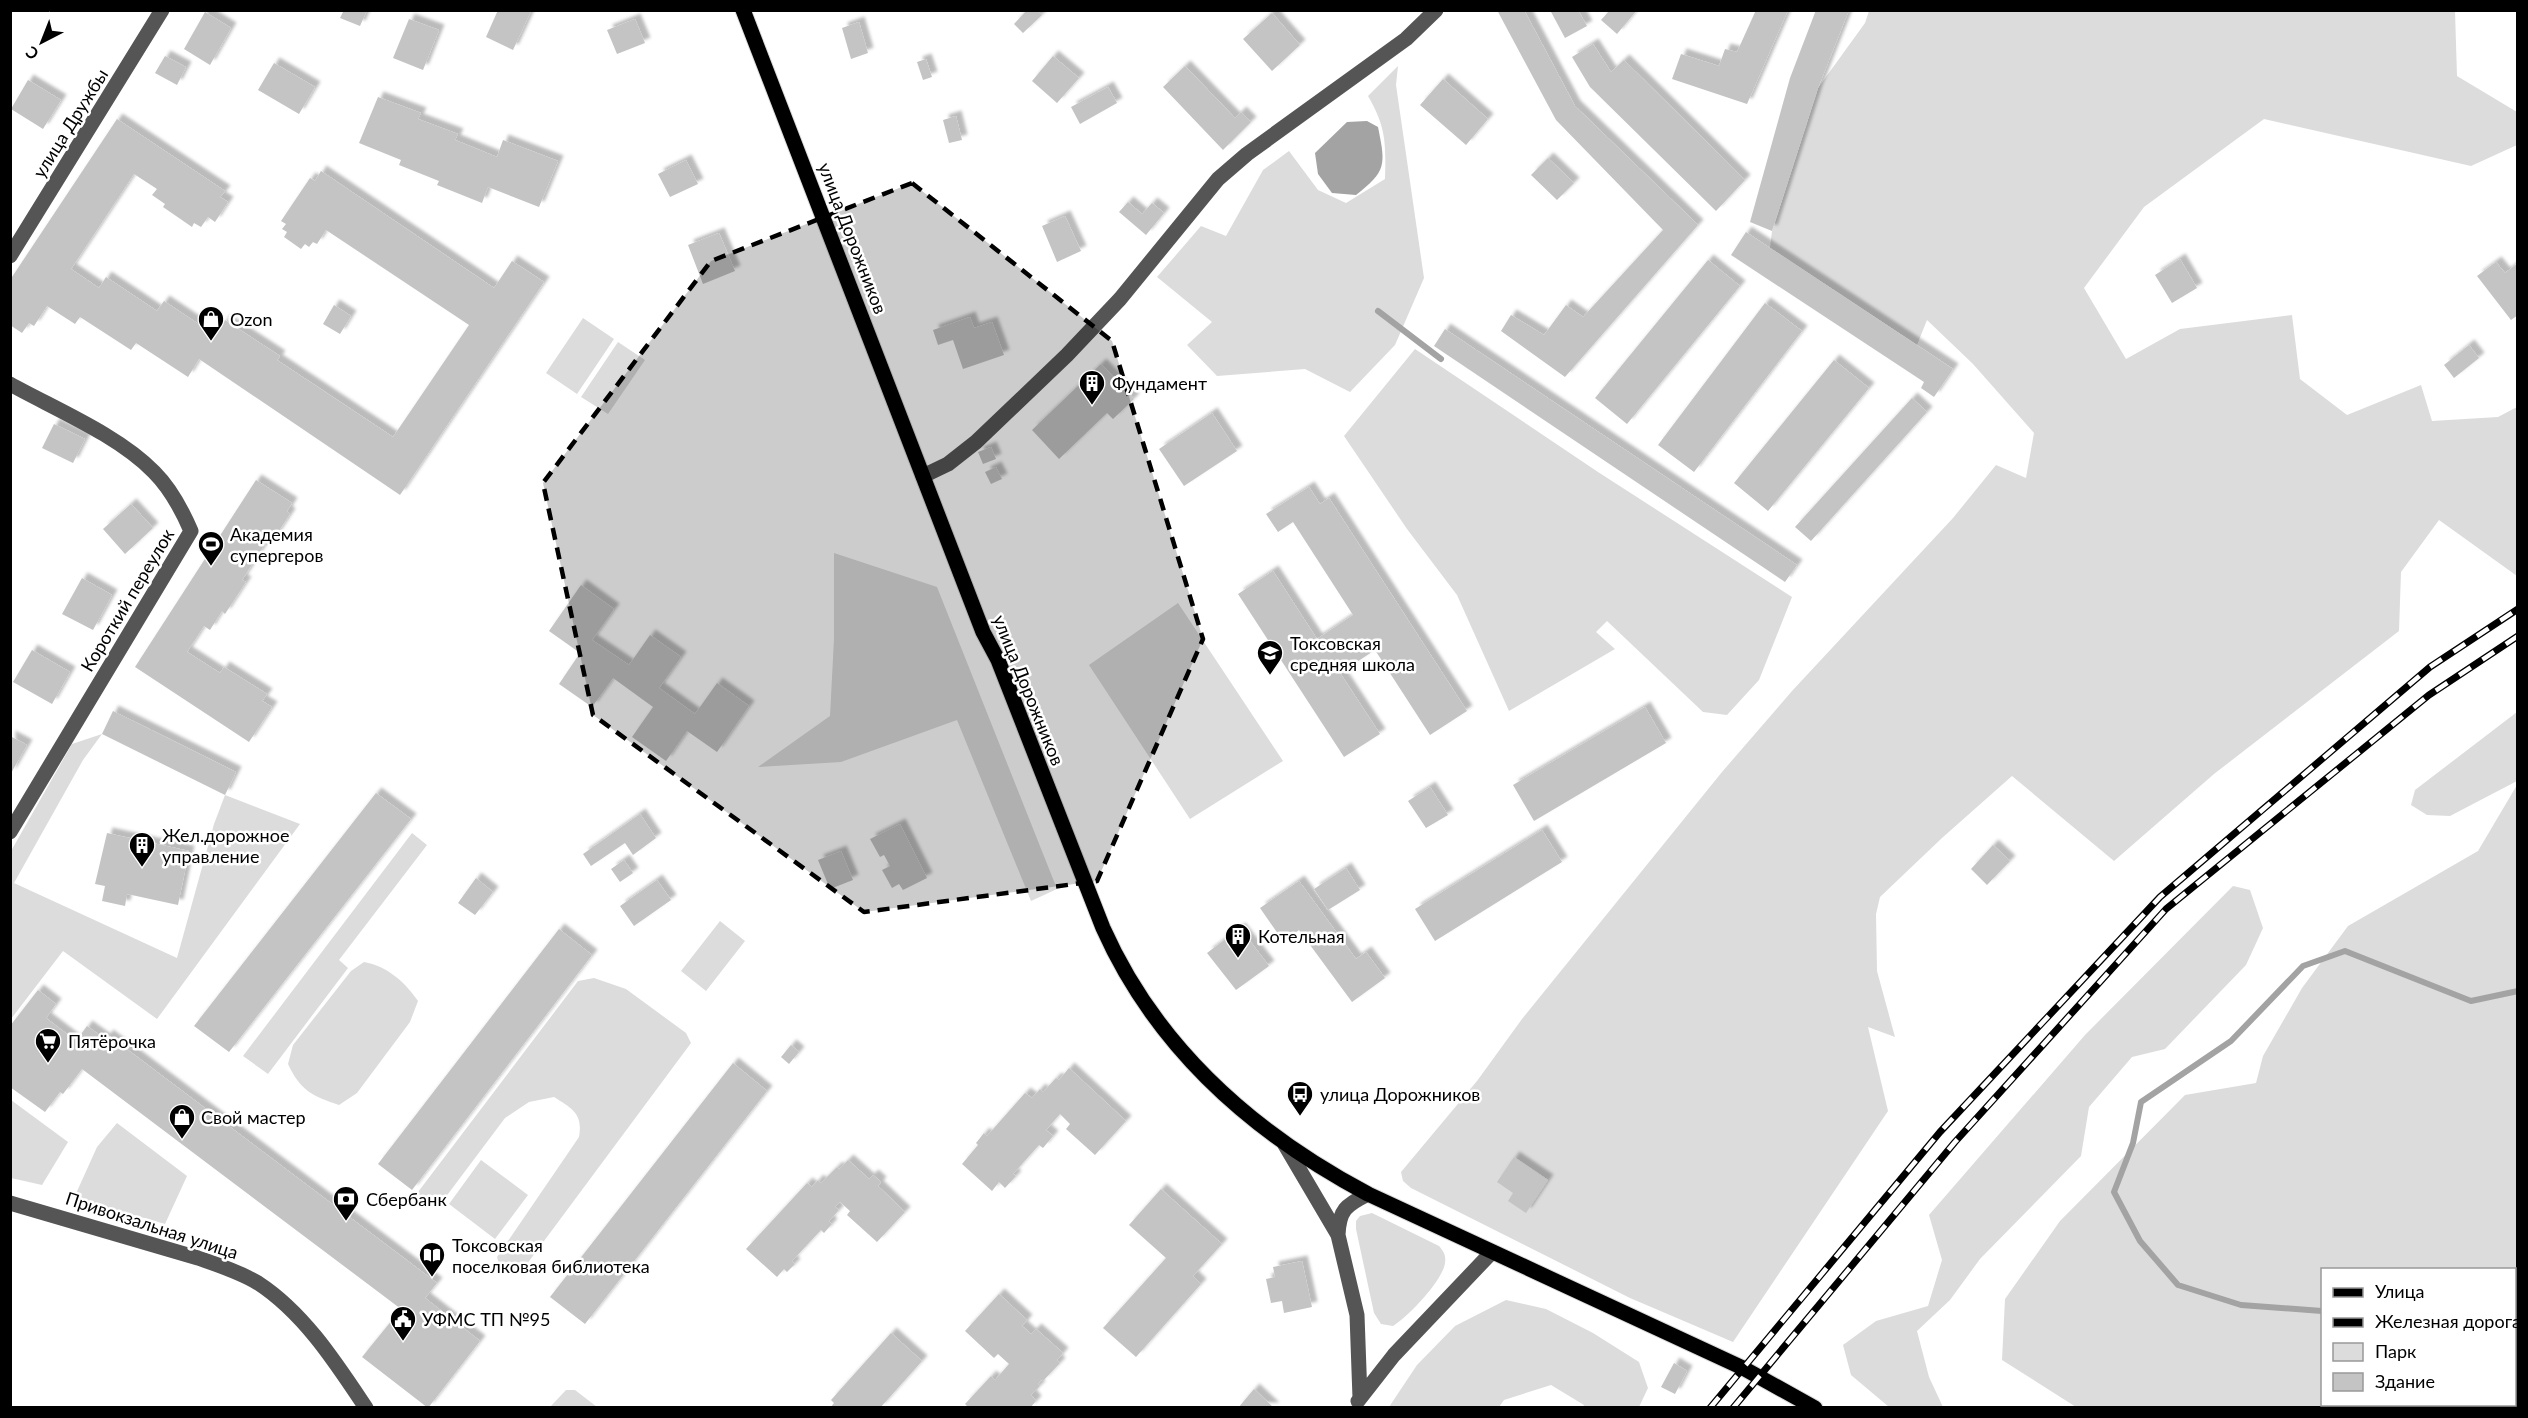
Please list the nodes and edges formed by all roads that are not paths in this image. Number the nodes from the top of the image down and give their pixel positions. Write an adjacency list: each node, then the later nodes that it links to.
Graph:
1 (162, 10): 4 (street, улица Дружбы)
2 (743, 10): 6 (main road, улица Дорожников)
3 (1436, 10): 6 (street)
4 (10, 256)
5 (10, 384): 7 (street, Короткий переулок)
6 (923, 476): 8 (main road, улица Дорожников)
7 (10, 832)
8 (1285, 1145): 9 (main road, улица Дорожников); 11 (street)
9 (1368, 1194): 11 (street); 12 (main road, улица Дорожников)
10 (10, 1203): 14 (street, Привокзальная улица)
11 (1338, 1235): 13 (street)
12 (1492, 1252): 13 (street); 15 (main road, улица Дорожников)
13 (1357, 1403)
14 (366, 1407)
15 (1815, 1407)

